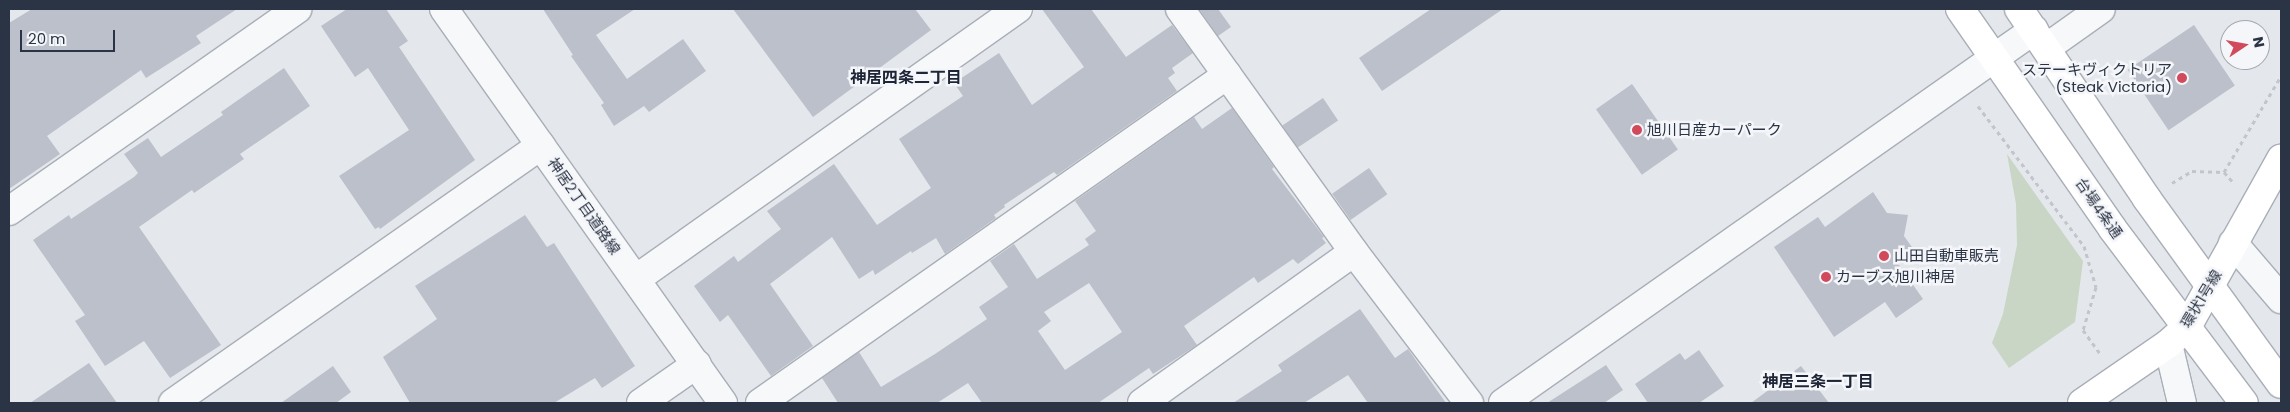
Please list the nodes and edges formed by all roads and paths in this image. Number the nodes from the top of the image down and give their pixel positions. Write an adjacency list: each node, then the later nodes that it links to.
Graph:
1 (297, 9): 15 (street)
2 (444, 9): 12 (street, 神居2丁目道路線)
3 (1018, 9): 18 (street)
4 (1180, 9): 9 (street)
5 (1960, 9): 8 (main road, 台場4条通)
6 (2101, 9): 7 (street)
7 (2033, 29): 8 (street); 19 (main road)
8 (1994, 58): 11 (street); 22 (main road, 台場4条通)
9 (1227, 75): 17 (street); 28 (street)
10 (2281, 76): 14 (path)
11 (1960, 82): 21 (path); 31 (street)
12 (541, 145): 18 (street, 神居2丁目道路線); 25 (street)
13 (2281, 159): 16 (main road, 環状1号線)
14 (2224, 172)
15 (9, 211)
16 (2233, 243): 19 (main road, 環状1号線); 20 (street)
17 (1354, 252): 29 (street); 30 (street)
18 (636, 279): 23 (street, 神居2丁目道路線)
19 (2211, 284): 22 (main road, 環状1号線); 24 (main road)
20 (2281, 299)
21 (2083, 330)
22 (2178, 336): 32 (main road, 環状1号線); 33 (street); 34 (main road, 台場4条通)
23 (697, 364): 26 (street); 27 (street, 神居2丁目道路線)
24 (2281, 384)
25 (173, 403)
26 (641, 403)
27 (723, 403)
28 (760, 403)
29 (1142, 403)
30 (1469, 403)
31 (1503, 403)
32 (2082, 403)
33 (2182, 403)
34 (2244, 403)

